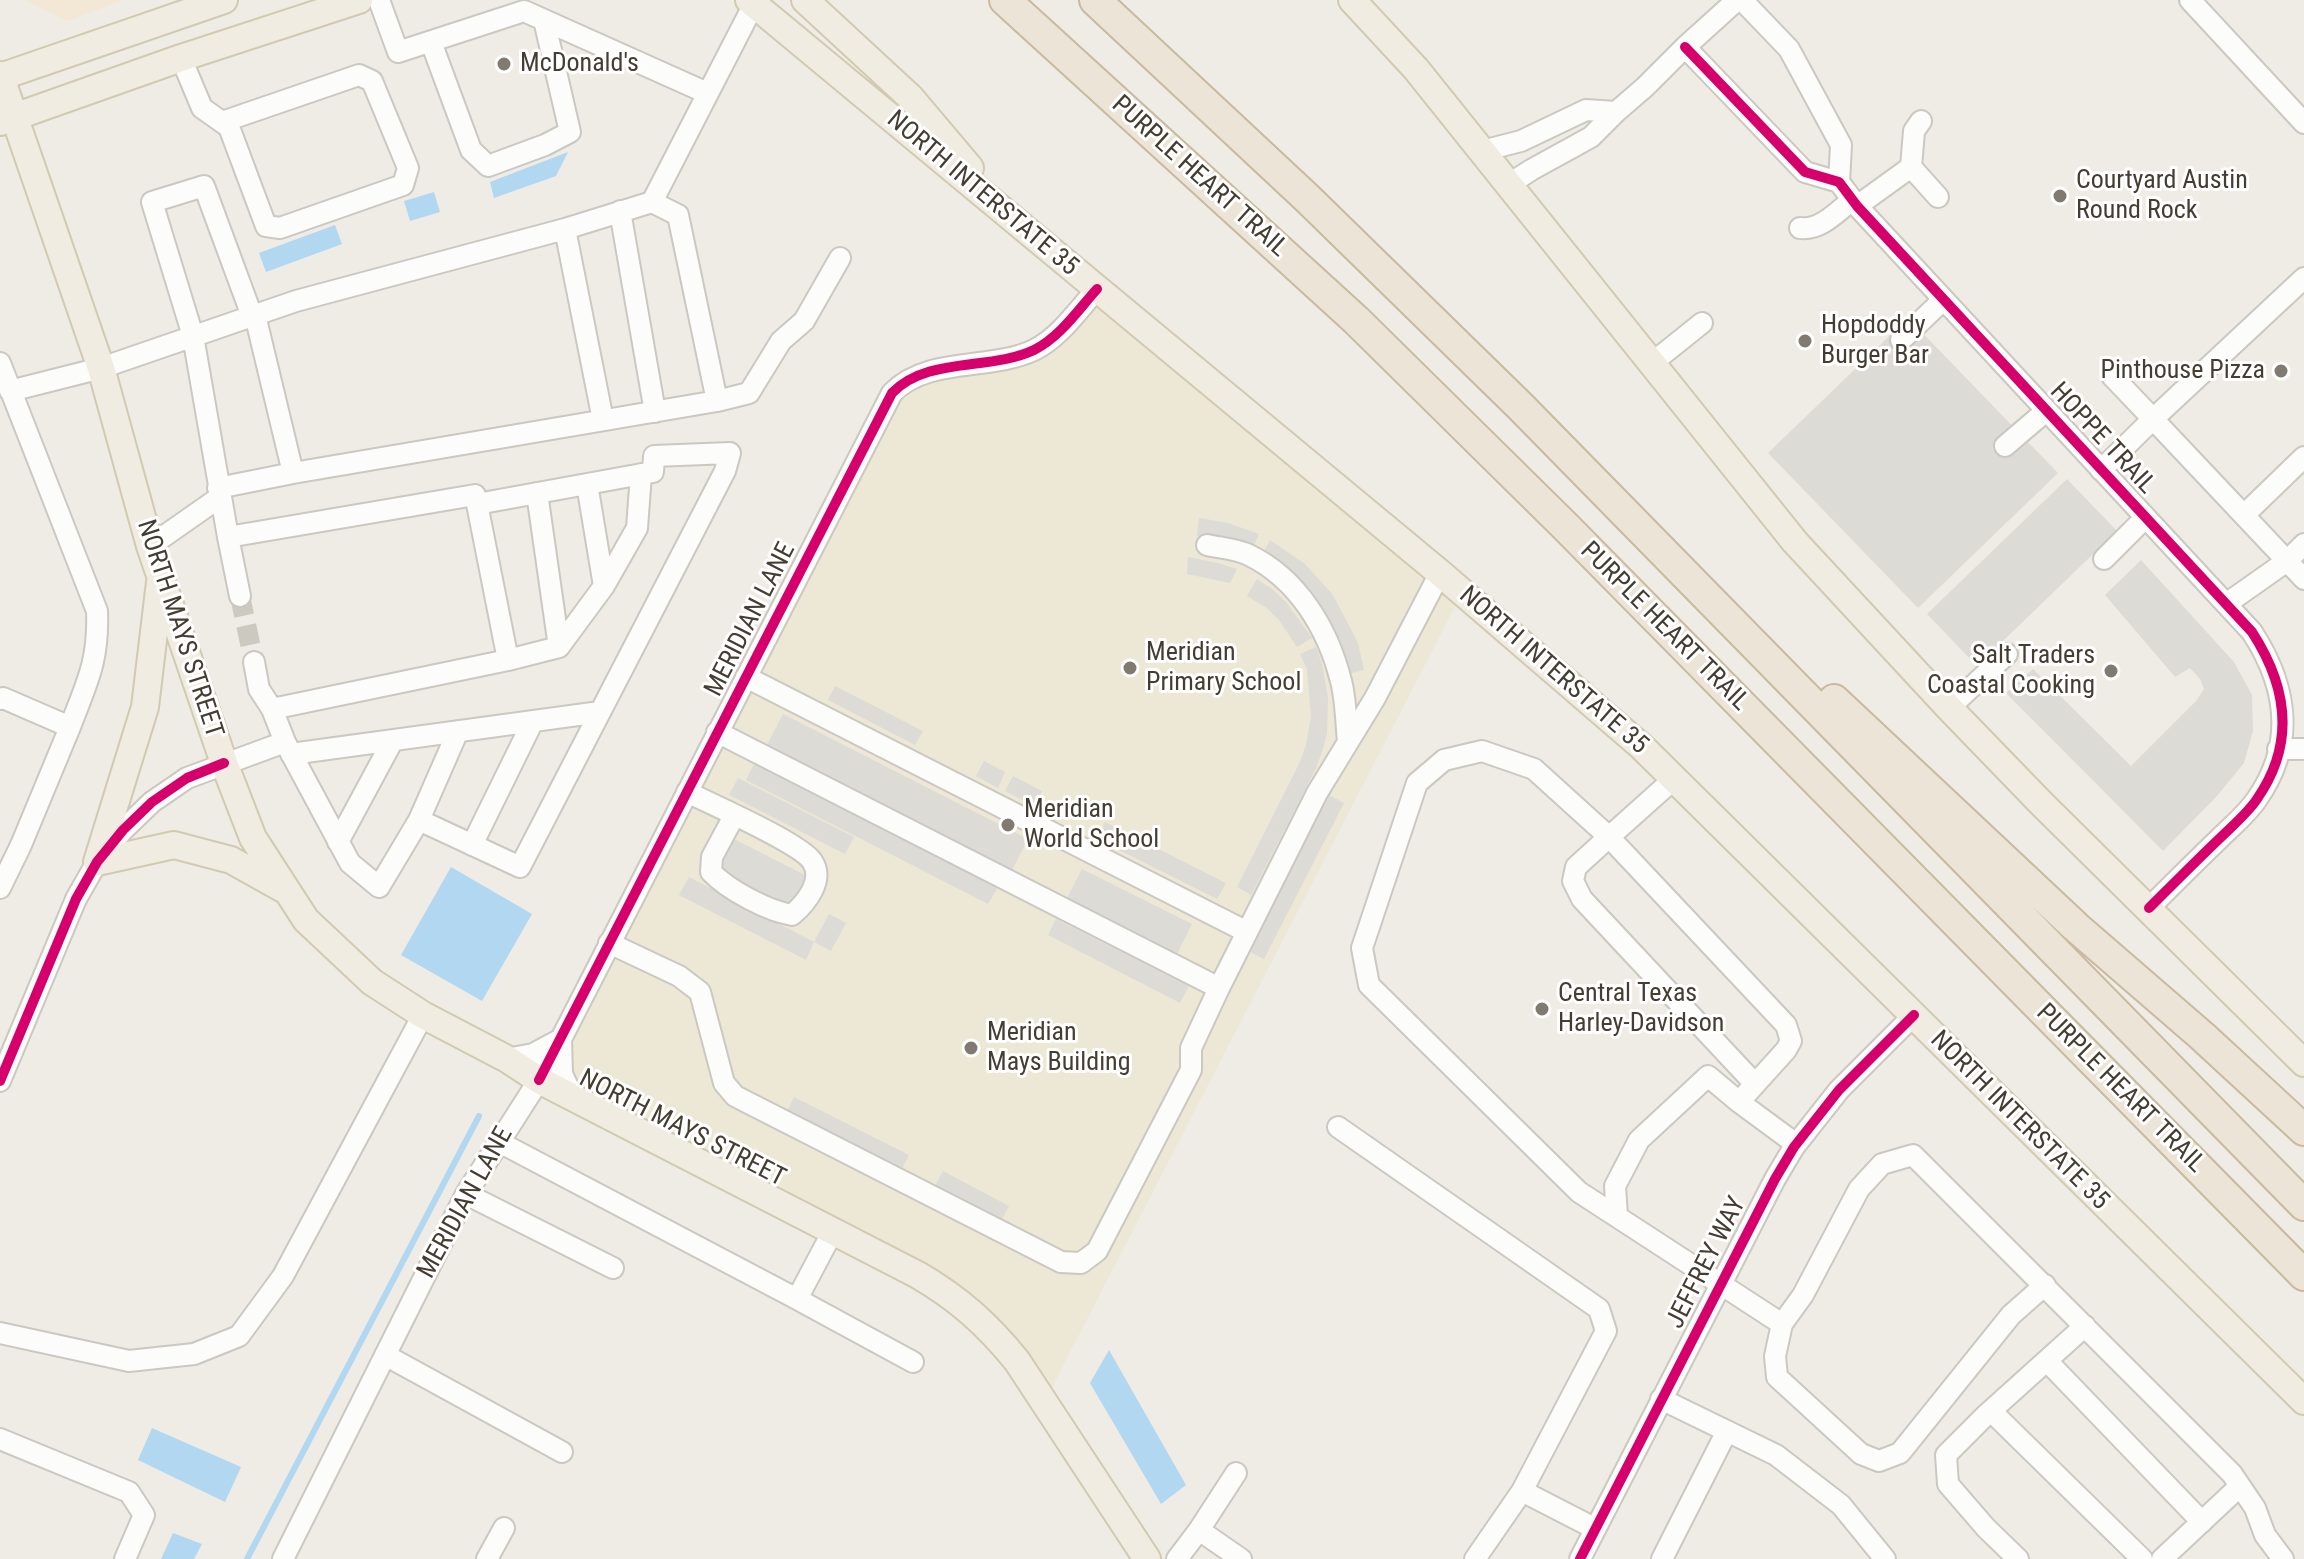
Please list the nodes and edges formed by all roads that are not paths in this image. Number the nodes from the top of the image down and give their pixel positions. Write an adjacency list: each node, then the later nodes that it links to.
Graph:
1 (224, 0): 15 (main road)
2 (359, 0): 14 (main road)
3 (379, 0): 12 (street)
4 (805, 0): 30 (main road)
5 (1005, 0): 130 (highway, PURPLE HEART TRAIL)
6 (1095, 0): 55 (highway, PURPLE HEART TRAIL)
7 (1352, 0): 22 (main road)
8 (1740, 0): 13 (street); 24 (street)
9 (2190, 0): 18 (street)
10 (751, 2): 16 (street); 30 (main road, NORTH INTERSTATE 35)
11 (544, 20): 12 (street); 12 (street); 16 (street)
12 (431, 42)
13 (1685, 47): 17 (street); 24 (street)
14 (181, 58): 19 (main road); 21 (street)
15 (0, 76): 19 (main road, NORTH MAYS STREET)
16 (707, 93): 27 (street)
17 (1616, 112): 22 (street); 25 (street)
18 (2300, 112)
19 (7, 120): 45 (main road, NORTH MAYS STREET)
20 (1921, 121): 23 (street)
21 (222, 122): 21 (street)
22 (1482, 151): 25 (main road)
23 (1911, 167): 26 (street); 28 (street)
24 (1839, 182): 28 (street, HOPPE TRAIL)
25 (1508, 185): 44 (main road)
26 (1938, 197)
27 (652, 202): 29 (street); 48 (street)
28 (1855, 203): 31 (street); 36 (street, HOPPE TRAIL)
29 (620, 211): 32 (street); 50 (street)
30 (1015, 221): 35 (main road, NORTH INTERSTATE 35)
31 (1800, 228)
32 (565, 229): 39 (street); 52 (street)
33 (840, 258): 48 (street)
34 (2304, 278): 51 (street)
35 (1097, 289): 37 (main road, NORTH INTERSTATE 35); 38 (street, MERIDIAN LANE)
36 (1943, 300): 42 (street); 49 (street, HOPPE TRAIL)
37 (1124, 311): 38 (street); 71 (main road, NORTH INTERSTATE 35)
38 (1074, 314): 81 (street, MERIDIAN LANE)
39 (253, 316): 41 (street); 41 (street); 57 (street)
40 (1702, 323): 44 (street)
41 (193, 336): 45 (street); 60 (street)
42 (1901, 340)
43 (0, 363): 47 (street)
44 (1652, 363): 83 (main road)
45 (101, 368): 47 (street); 68 (main road, NORTH MAYS STREET)
46 (2112, 376): 51 (street)
47 (10, 391): 87 (street)
48 (717, 401): 50 (street)
49 (2046, 411): 53 (street); 56 (street, HOPPE TRAIL)
50 (655, 412): 52 (street)
51 (2153, 419): 56 (street); 63 (street)
52 (603, 420): 57 (street)
53 (2005, 446)
54 (2304, 457): 63 (street)
55 (1581, 470): 122 (highway); 126 (highway, PURPLE HEART TRAIL)
56 (2101, 470): 64 (street, HOPPE TRAIL)
57 (293, 473): 60 (street)
58 (641, 474): 59 (street); 74 (street); 85 (street)
59 (587, 484): 61 (street); 74 (street)
60 (219, 493): 65 (street); 68 (street)
61 (537, 493): 62 (street); 77 (street)
62 (477, 504): 65 (street); 79 (street)
63 (2244, 515): 70 (street)
64 (2145, 518): 69 (street); 76 (street, HOPPE TRAIL)
65 (228, 537): 75 (street)
66 (2304, 544): 70 (street)
67 (1207, 545): 91 (street)
68 (150, 546): 72 (main road, NORTH MAYS STREET)
69 (2104, 559)
70 (2287, 561): 73 (street); 76 (street)
71 (1440, 573): 91 (street); 96 (main road, NORTH INTERSTATE 35)
72 (161, 574): 95 (main road, NORTH MAYS STREET); 103 (main road)
73 (2304, 579)
74 (604, 586): 77 (street)
75 (240, 596)
76 (2226, 604): 93 (street, HOPPE TRAIL)
77 (559, 647): 79 (street)
78 (2007, 654): 83 (street)
79 (508, 660): 84 (street)
80 (254, 662): 84 (street)
81 (746, 677): 89 (street, MERIDIAN LANE); 107 (street)
82 (0, 699): 87 (street)
83 (1949, 708): 106 (main road)
84 (272, 709): 92 (street)
85 (600, 712): 86 (street); 102 (street)
86 (533, 721): 88 (street); 102 (street)
87 (70, 727): 104 (street)
88 (458, 731): 90 (street); 99 (street)
89 (717, 732): 97 (street, MERIDIAN LANE); 109 (street)
90 (393, 740): 92 (street); 101 (street)
91 (1348, 742): 107 (street)
92 (288, 748): 95 (street); 101 (street)
93 (2278, 749): 94 (street); 106 (street, HOPPE TRAIL)
94 (2304, 749)
95 (224, 763): 103 (street); 105 (main road, NORTH MAYS STREET)
96 (1675, 778): 100 (street); 111 (main road, NORTH INTERSTATE 35)
97 (687, 792): 98 (street); 108 (street, MERIDIAN LANE)
98 (734, 816): 98 (street)
99 (419, 820): 101 (street); 102 (street)
100 (1609, 837): 118 (street); 118 (street); 127 (street)
101 (338, 842)
102 (472, 845)
103 (97, 862): 105 (main road); 113 (street)
104 (0, 888)
105 (287, 891): 110 (main road, NORTH MAYS STREET)
106 (2149, 908): 115 (main road)
107 (1247, 932): 109 (street)
108 (609, 943): 109 (street); 112 (street, MERIDIAN LANE)
109 (1219, 988)
110 (423, 1015): 114 (main road, NORTH MAYS STREET); 136 (street)
111 (1914, 1015): 124 (street, JEFFREY WAY); 141 (main road, NORTH INTERSTATE 35)
112 (561, 1039): 114 (street); 116 (street, MERIDIAN LANE); 119 (street)
113 (5, 1054): 117 (street)
114 (507, 1059): 116 (main road, NORTH MAYS STREET)
115 (2304, 1063)
116 (539, 1080): 119 (main road, NORTH MAYS STREET); 123 (street, MERIDIAN LANE)
117 (0, 1081)
118 (1755, 1084): 120 (street)
119 (573, 1097): 128 (main road, NORTH MAYS STREET)
120 (1739, 1102): 124 (street); 127 (street)
121 (1338, 1127): 148 (street)
122 (2304, 1130)
123 (499, 1142): 125 (street, MERIDIAN LANE); 133 (street)
124 (1796, 1144): 131 (street, JEFFREY WAY)
125 (466, 1194): 129 (street); 137 (street, MERIDIAN LANE)
126 (2304, 1205)
127 (1617, 1216): 131 (street)
128 (833, 1231): 133 (street); 156 (main road, NORTH MAYS STREET)
129 (613, 1268)
130 (2304, 1275)
131 (1720, 1284): 134 (street); 140 (street, JEFFREY WAY)
132 (2045, 1285): 134 (street); 134 (street); 135 (street)
133 (797, 1299): 139 (street)
134 (1782, 1324)
135 (2085, 1326): 138 (street); 147 (street)
136 (0, 1333)
137 (385, 1355): 145 (street); 154 (street, MERIDIAN LANE)
138 (2047, 1361): 142 (street); 149 (street)
139 (913, 1362)
140 (1661, 1399): 143 (street); 151 (street, JEFFREY WAY)
141 (2304, 1401)
142 (1991, 1411): 163 (street); 164 (street)
143 (1727, 1431): 161 (street); 162 (street)
144 (0, 1439): 153 (street)
145 (562, 1452)
146 (1236, 1473): 152 (street)
147 (2240, 1486): 149 (street); 166 (street)
148 (1522, 1491): 151 (street); 159 (street)
149 (2202, 1522): 165 (street)
150 (504, 1528): 155 (street)
151 (1594, 1528): 160 (street, JEFFREY WAY)
152 (1199, 1530): 157 (street); 158 (street)
153 (125, 1559)
154 (283, 1559)
155 (487, 1559)
156 (1147, 1559)
157 (1177, 1559)
158 (1241, 1559)
159 (1475, 1559)
160 (1580, 1559)
161 (1662, 1559)
162 (1885, 1559)
163 (2018, 1559)
164 (2142, 1559)
165 (2162, 1559)
166 (2283, 1559)

